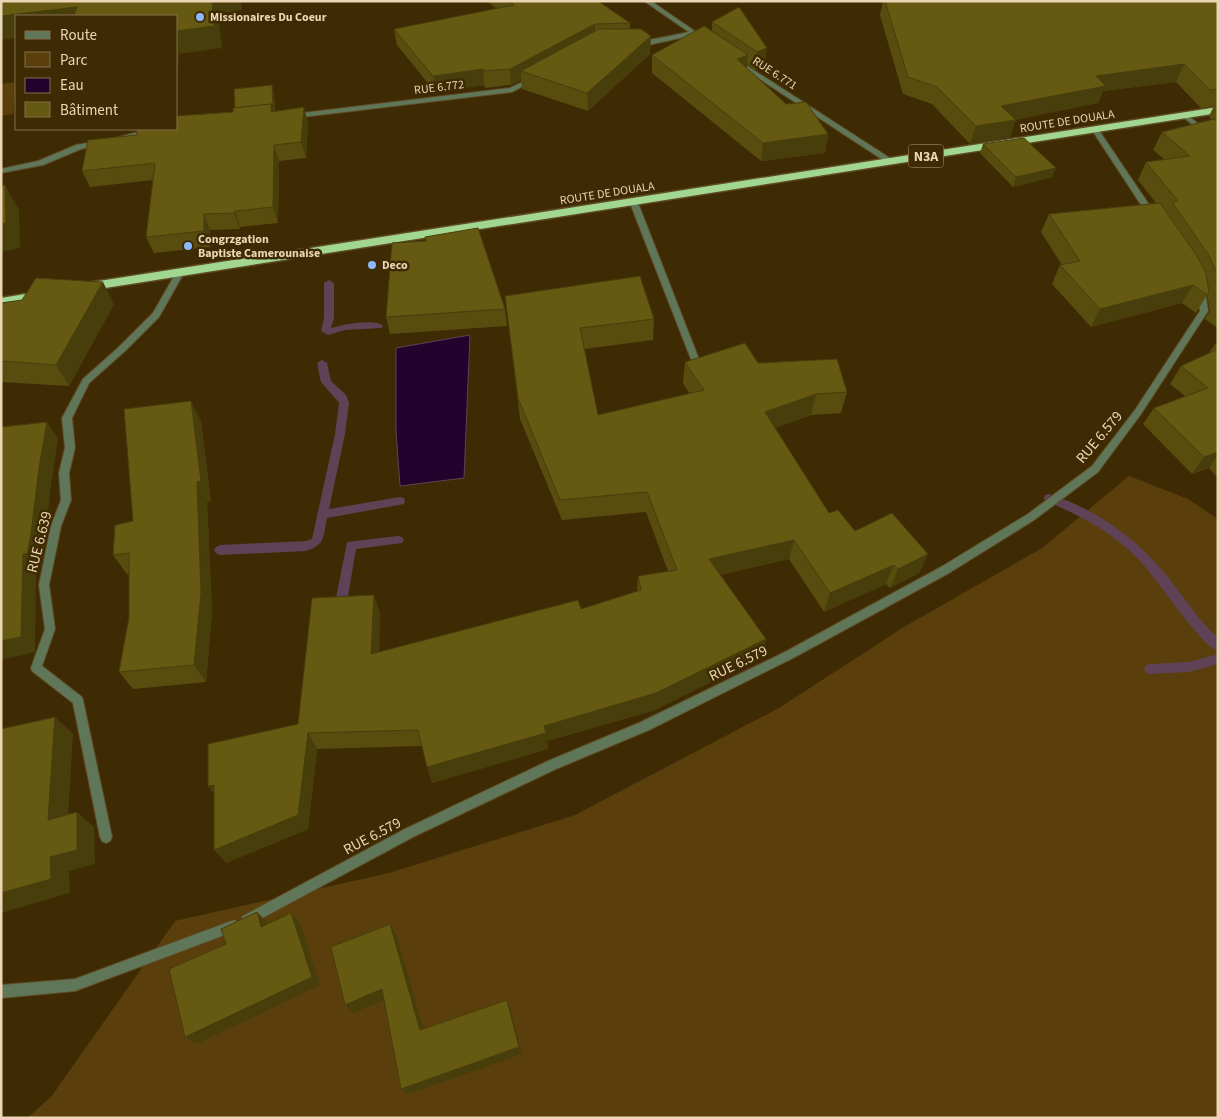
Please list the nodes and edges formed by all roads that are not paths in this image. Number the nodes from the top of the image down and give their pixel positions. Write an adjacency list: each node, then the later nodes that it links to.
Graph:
1 (647, 1): 2 (street)
2 (694, 33): 3 (street); 4 (street)
3 (701, 38)
4 (628, 43)
5 (732, 59): 13 (street, RUE 6.771)
6 (538, 76): 9 (street, RUE 6.772)
7 (1218, 110): 8 (highway, ROUTE DE DOUALA / N3A)
8 (1184, 116): 11 (highway, ROUTE DE DOUALA / N3A); 12 (street)
9 (285, 117)
10 (154, 130): 14 (street)
11 (1096, 130): 13 (highway, ROUTE DE DOUALA / N3A); 16 (street)
12 (1218, 143)
13 (892, 162): 15 (highway, ROUTE DE DOUALA / N3A)
14 (1, 171)
15 (634, 203): 17 (highway, ROUTE DE DOUALA / N3A); 22 (street)
16 (1160, 226)
17 (181, 271): 19 (highway, ROUTE DE DOUALA / N3A); 23 (street, RUE 6.639)
18 (1197, 282): 24 (street, RUE 6.579)
19 (77, 289)
20 (58, 292): 21 (highway)
21 (1, 302)
22 (698, 367)
23 (106, 837)
24 (1, 992)

